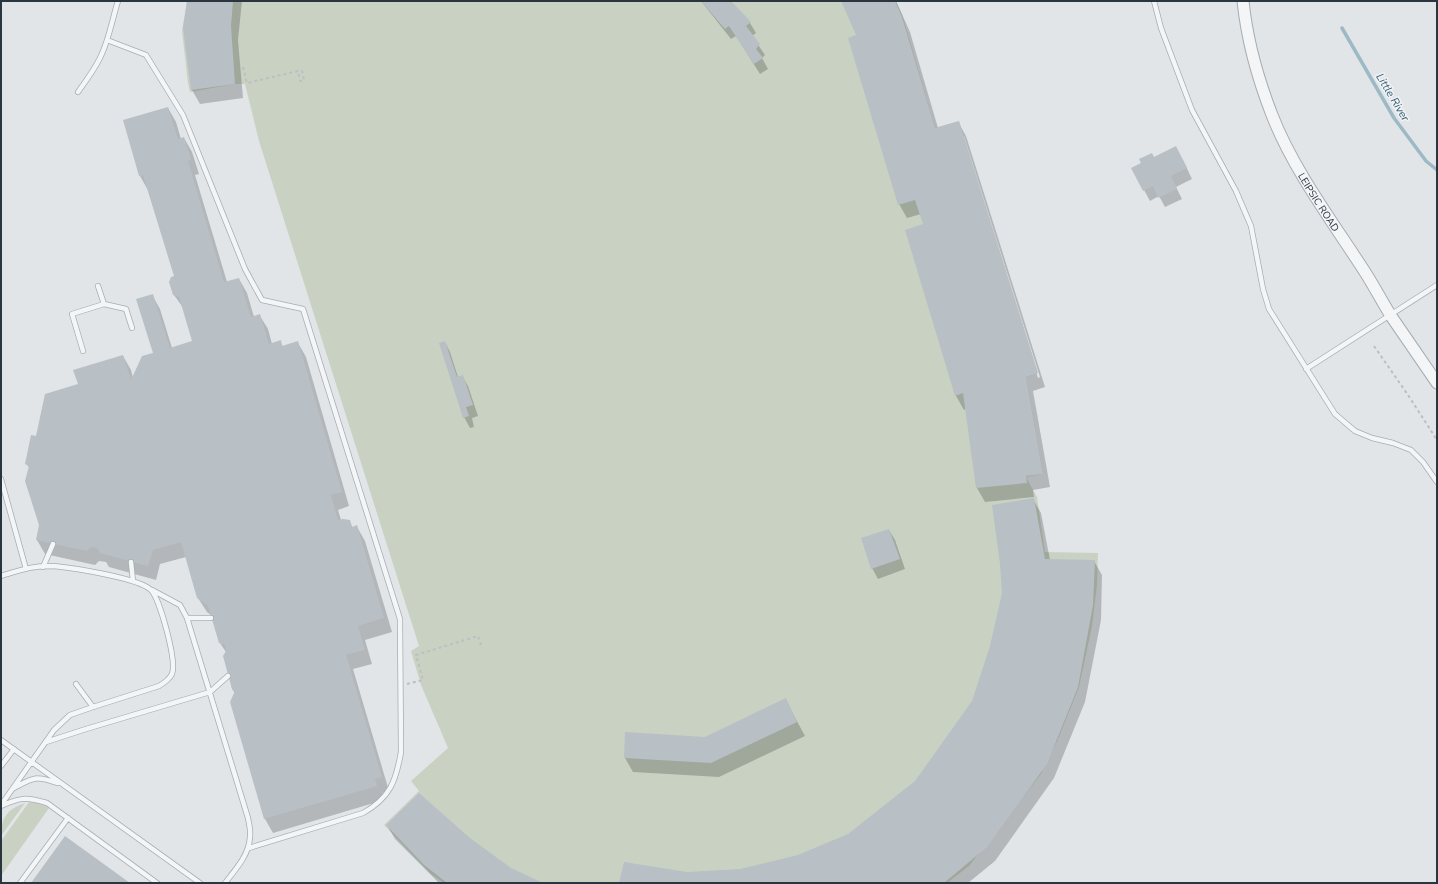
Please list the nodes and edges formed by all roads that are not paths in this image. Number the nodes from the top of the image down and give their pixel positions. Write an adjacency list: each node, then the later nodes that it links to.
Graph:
1 (118, 1): 4 (lane)
2 (1154, 1): 12 (lane)
3 (1243, 1): 9 (street, LEIPSIC ROAD)
4 (107, 40): 5 (lane); 38 (lane)
5 (78, 92)
6 (1437, 285): 9 (lane)
7 (98, 286): 8 (lane)
8 (104, 304): 10 (lane); 11 (lane)
9 (1391, 315): 12 (lane); 13 (street, LEIPSIC ROAD)
10 (132, 328)
11 (83, 351)
12 (1306, 369): 15 (lane)
13 (1437, 383)
14 (1, 479): 19 (lane)
15 (1437, 482)
16 (53, 544): 18 (lane)
17 (131, 562): 21 (lane)
18 (43, 567): 19 (lane); 21 (lane)
19 (26, 569): 20 (lane)
20 (1, 576)
21 (133, 581): 22 (lane)
22 (151, 589): 23 (lane); 28 (lane)
23 (187, 618): 24 (lane); 27 (lane)
24 (211, 618)
25 (228, 676): 27 (lane)
26 (76, 684): 28 (lane)
27 (210, 692): 30 (lane); 38 (lane)
28 (93, 706): 30 (lane)
29 (1, 740): 31 (lane)
30 (46, 742): 32 (lane)
31 (14, 749): 32 (lane); 33 (lane)
32 (32, 762): 34 (lane); 35 (lane)
33 (1, 766)
34 (63, 785): 35 (lane); 41 (lane)
35 (12, 789): 36 (lane)
36 (1, 806): 37 (lane)
37 (68, 818): 39 (lane); 40 (lane)
38 (248, 848): 42 (lane)
39 (20, 883)
40 (157, 883)
41 (200, 883)
42 (225, 883)

